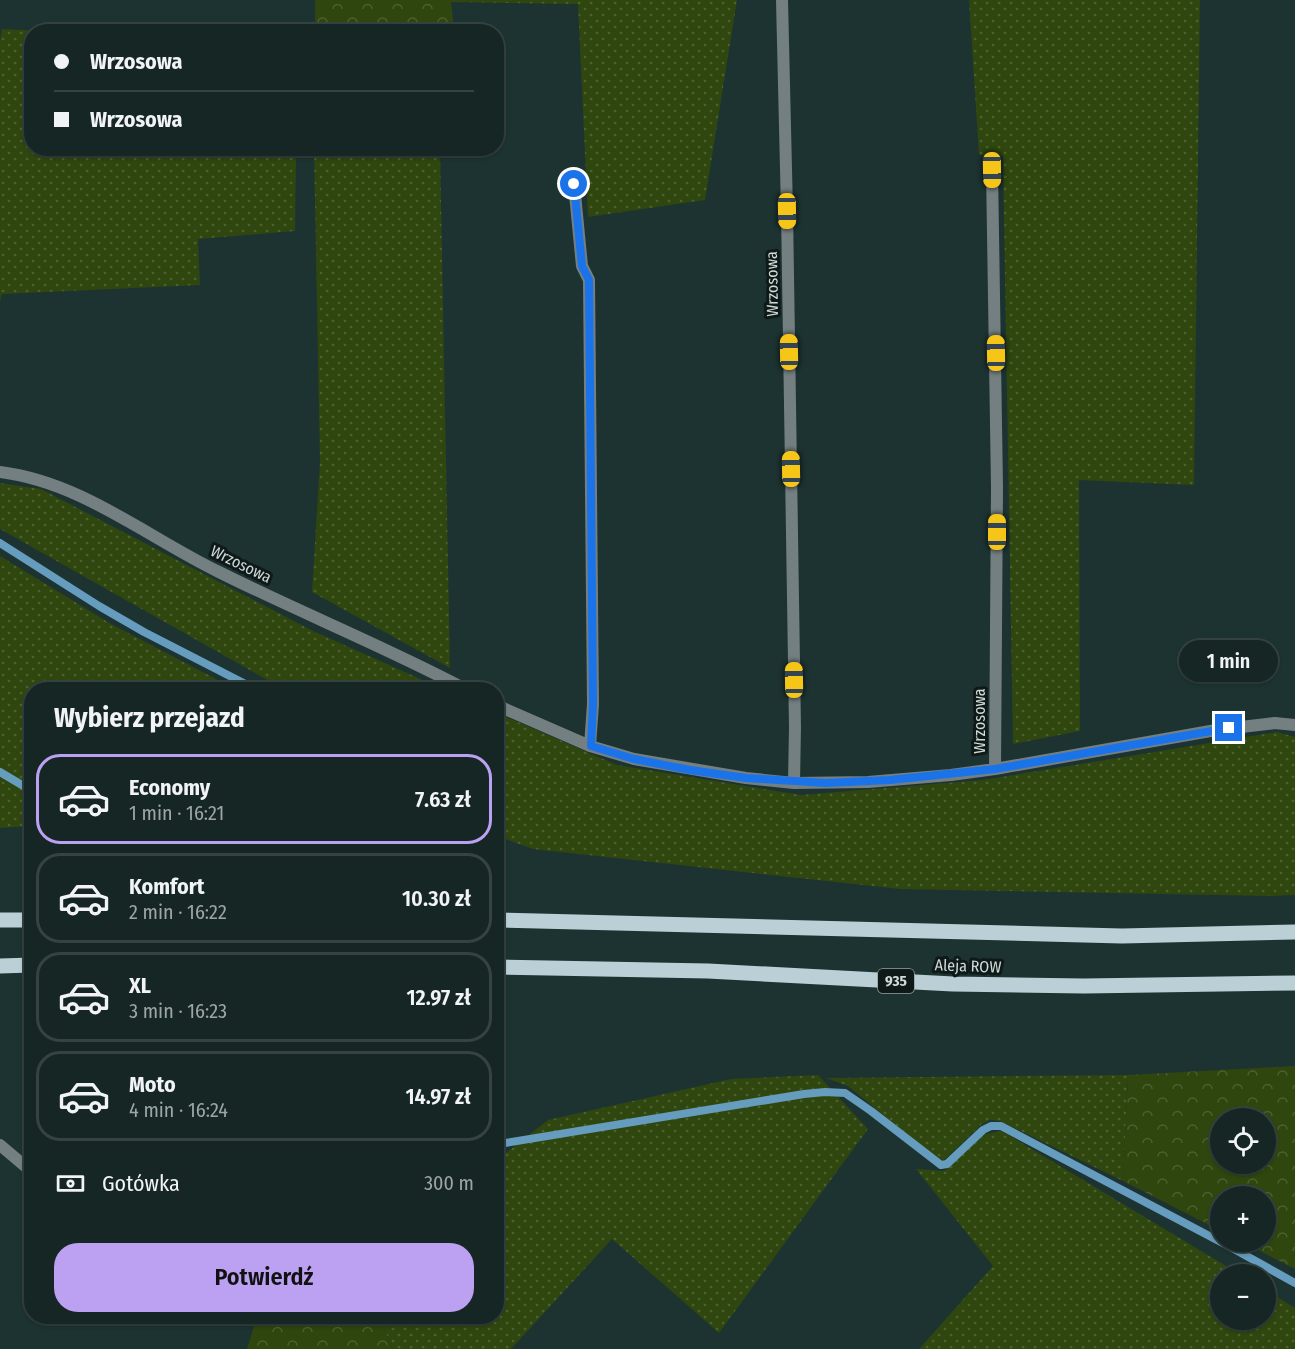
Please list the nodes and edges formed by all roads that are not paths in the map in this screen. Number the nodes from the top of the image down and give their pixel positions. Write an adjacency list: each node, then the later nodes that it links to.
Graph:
1 (782, 0): 10 (street, Wrzosowa)
2 (992, 170): 9 (street, Wrzosowa)
3 (574, 184): 8 (street)
4 (0, 472): 5 (street, Wrzosowa)
5 (452, 682)
6 (504, 708): 8 (street, Wrzosowa)
7 (1295, 725): 9 (street, Wrzosowa)
8 (591, 746): 10 (street, Wrzosowa)
9 (995, 769): 10 (street, Wrzosowa)
10 (794, 783)
11 (0, 920): 12 (main road)
12 (24, 920)
13 (504, 920): 14 (main road, Aleja ROW)
14 (1295, 932)
15 (24, 965): 16 (main road)
16 (0, 966)
17 (504, 967): 18 (main road, Aleja ROW / 935)
18 (1295, 983)
19 (0, 1145): 20 (street)
20 (24, 1165)

